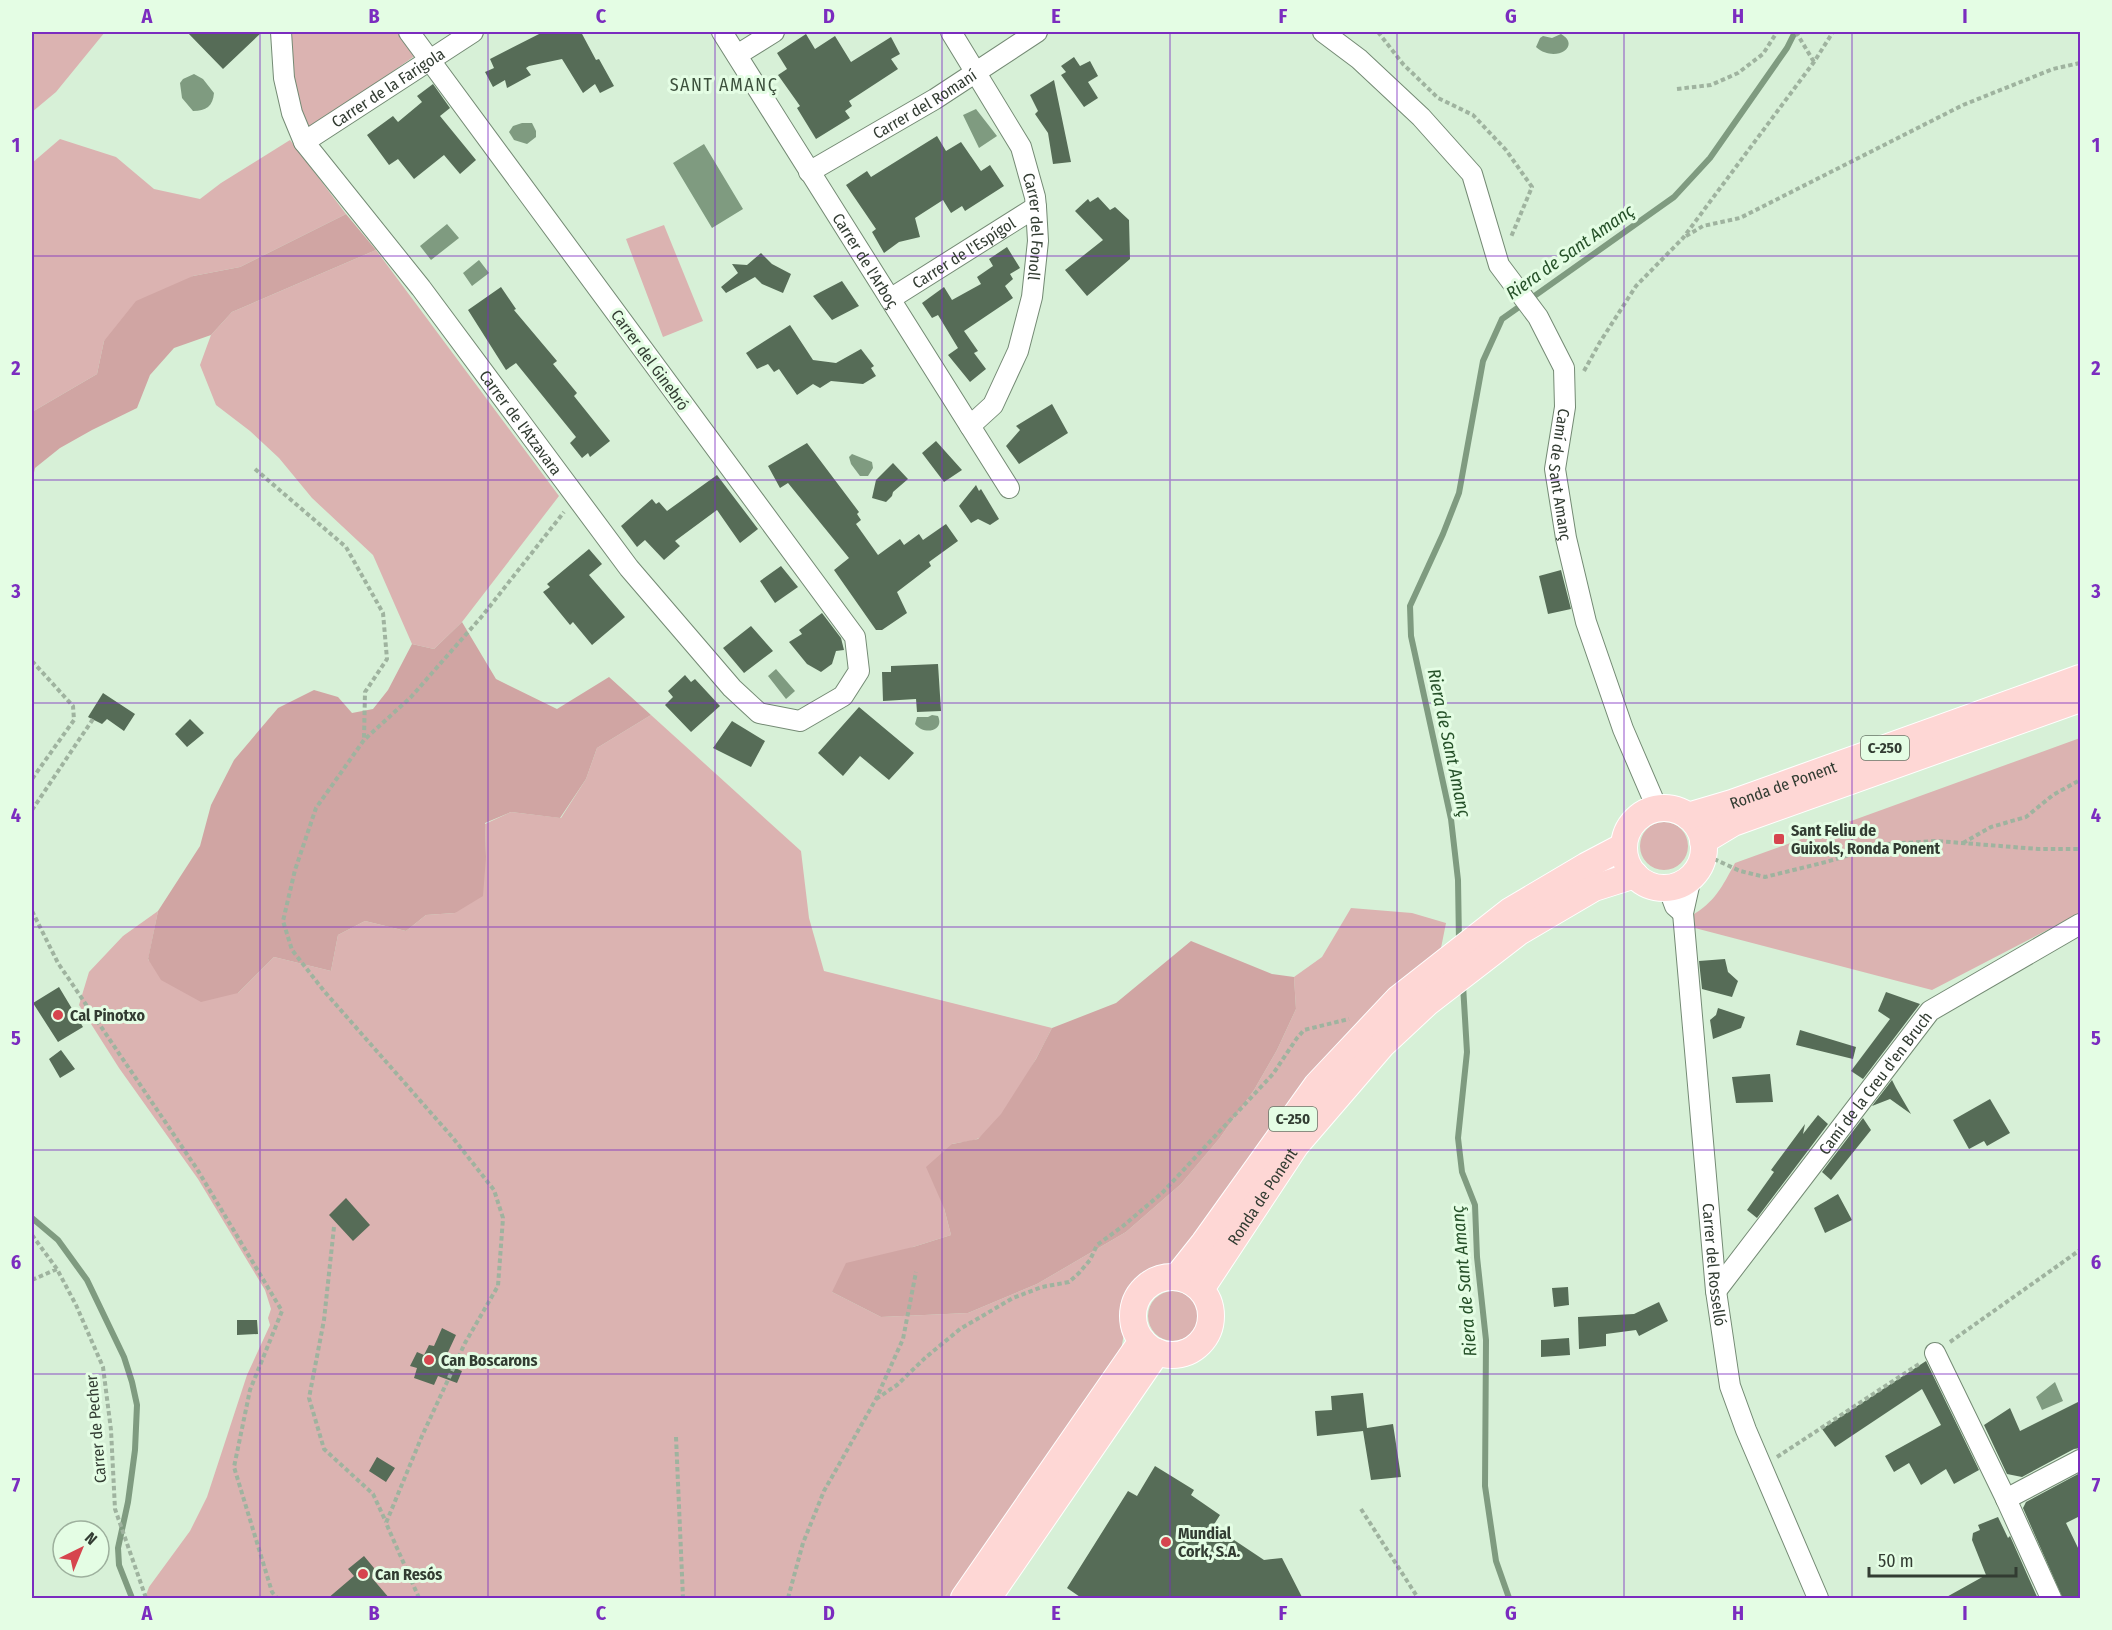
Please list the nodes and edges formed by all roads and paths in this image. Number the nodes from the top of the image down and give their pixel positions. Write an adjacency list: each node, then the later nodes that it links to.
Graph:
1 (281, 32): 19 (street, Carrer de l'Atzavara)
2 (409, 32): 14 (street, Carrer del Ginebró)
3 (473, 32): 14 (street, Carrer de la Farigola)
4 (722, 32): 13 (street, Carrer de l'Arboç)
5 (774, 32): 13 (street)
6 (951, 32): 17 (street, Carrer del Fonoll)
7 (1037, 32): 17 (street, Carrer del Romaní)
8 (1323, 32): 23 (street, Camí de Sant Amanç)
9 (1378, 32): 23 (path)
10 (1777, 32): 18 (path)
11 (1796, 32): 15 (path)
12 (1833, 32): 15 (path)
13 (737, 55): 20 (street, Carrer de l'Arboç)
14 (429, 61): 19 (street, Carrer de la Farigola); 32 (street, Carrer del Ginebró)
15 (1814, 62): 22 (path)
16 (2080, 63): 22 (path)
17 (976, 71): 20 (street, Carrer del Romaní); 21 (street, Carrer del Fonoll)
18 (1677, 89)
19 (304, 142): 29 (street, Carrer de l'Atzavara)
20 (809, 172): 24 (street, Carrer de l'Arboç)
21 (1036, 207): 24 (street, Carrer de l'Espígol); 26 (street, Carrer del Fonoll)
22 (1683, 238): 25 (path)
23 (1498, 265): 25 (street, Camí de Sant Amanç)
24 (890, 299): 26 (street, Carrer de l'Arboç)
25 (1565, 407): 38 (street, Camí de Sant Amanç)
26 (970, 426): 28 (street, Carrer de l'Arboç)
27 (255, 469): 35 (path)
28 (1009, 489)
29 (576, 497): 32 (street, Carrer de l'Atzavara); 35 (path)
30 (32, 661): 36 (path)
31 (2080, 678): 40 (main road, Ronda de Ponent / C-250)
32 (843, 696)
33 (2080, 699): 43 (main road, C-250)
34 (93, 719): 39 (path)
35 (364, 740): 68 (path)
36 (32, 779)
37 (2080, 780): 41 (path)
38 (1657, 808): 40 (main road); 42 (main road)
39 (32, 810)
40 (1688, 816): 43 (main road)
41 (1963, 843): 43 (path); 44 (path)
42 (1624, 846): 45 (main road); 48 (main road, C-250)
43 (1703, 847): 46 (main road)
44 (2080, 849)
45 (1635, 875): 46 (main road); 48 (main road, C-250)
46 (1679, 882): 59 (street, Carrer del Rosselló)
47 (32, 911): 70 (path)
48 (1515, 921): 50 (main road, C-250); 58 (main road, Ronda de Ponent / C-250)
49 (2080, 924): 59 (street, Camí de la Creu d'en Bruch)
50 (1371, 1027): 56 (main road, C-250); 62 (path)
51 (334, 1227): 68 (path)
52 (32, 1235): 54 (path, Carrer de Pecher)
53 (2080, 1250): 61 (path)
54 (57, 1269): 57 (path); 69 (path, Carrer de Pecher)
55 (916, 1272): 62 (path)
56 (1177, 1277): 58 (main road); 60 (main road)
57 (32, 1280)
58 (1201, 1289): 60 (main road)
59 (1716, 1291): 65 (street, Carrer del Rosselló)
60 (1149, 1346): 74 (main road); 75 (main road)
61 (1935, 1353): 65 (path); 66 (street)
62 (876, 1399): 73 (path)
63 (676, 1437): 72 (path)
64 (2080, 1460): 66 (street)
65 (1762, 1467): 77 (street, Carrer del Rosselló)
66 (2006, 1499): 78 (street)
67 (1361, 1509): 76 (path)
68 (386, 1523): 71 (path)
69 (146, 1599)
70 (277, 1599)
71 (419, 1599)
72 (683, 1599)
73 (788, 1599)
74 (964, 1599)
75 (988, 1599)
76 (1418, 1599)
77 (1818, 1599)
78 (2051, 1599)

